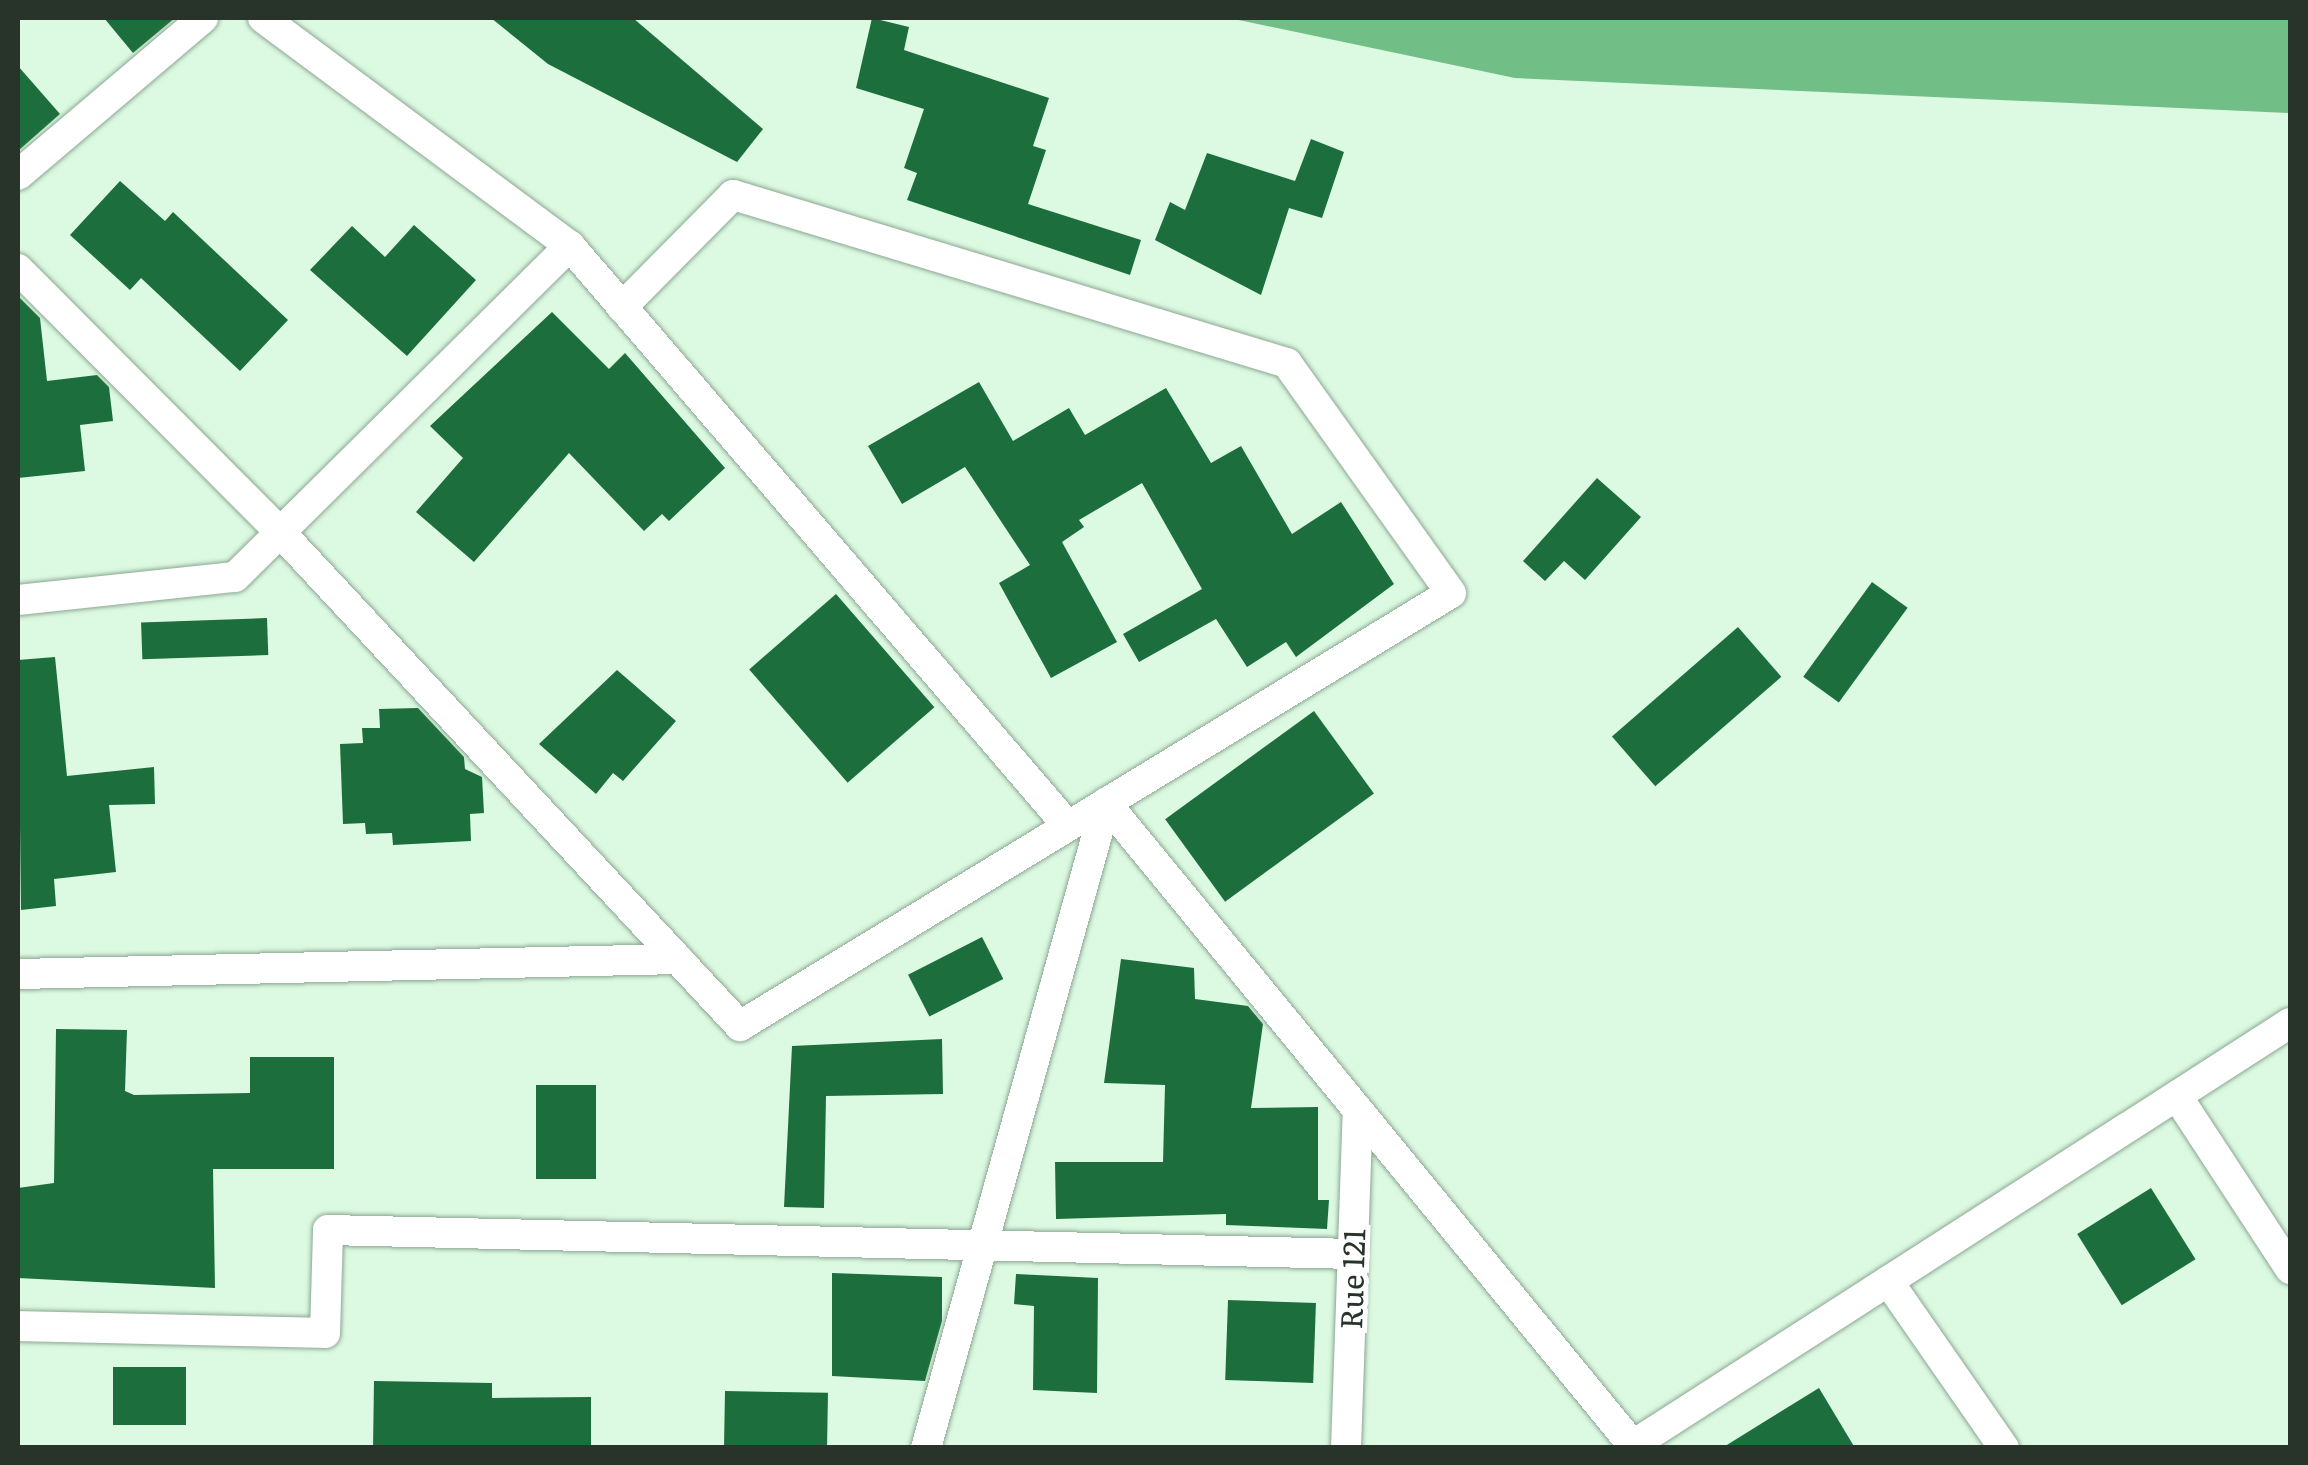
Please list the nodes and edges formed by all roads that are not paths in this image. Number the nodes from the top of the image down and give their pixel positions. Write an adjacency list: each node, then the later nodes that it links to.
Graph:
1 (203, 18): 3 (street)
2 (263, 18): 4 (street)
3 (18, 175)
4 (570, 246): 6 (street); 7 (street)
5 (18, 269): 7 (street)
6 (622, 307): 9 (street); 10 (street)
7 (280, 532): 8 (street); 11 (street)
8 (18, 600)
9 (1106, 803): 10 (street); 15 (street); 16 (street)
10 (1068, 826): 11 (street)
11 (678, 959): 12 (street)
12 (18, 974)
13 (2290, 1023): 14 (street)
14 (2177, 1096): 18 (street); 19 (street)
15 (1358, 1110): 17 (street, Rue 121); 21 (street)
16 (983, 1245): 17 (street); 20 (street); 22 (street)
17 (1350, 1254): 23 (street, Rue 121)
18 (2290, 1269)
19 (1888, 1281): 21 (street); 24 (street)
20 (18, 1326)
21 (1634, 1446)
22 (926, 1448)
23 (1346, 1448)
24 (2004, 1448)

